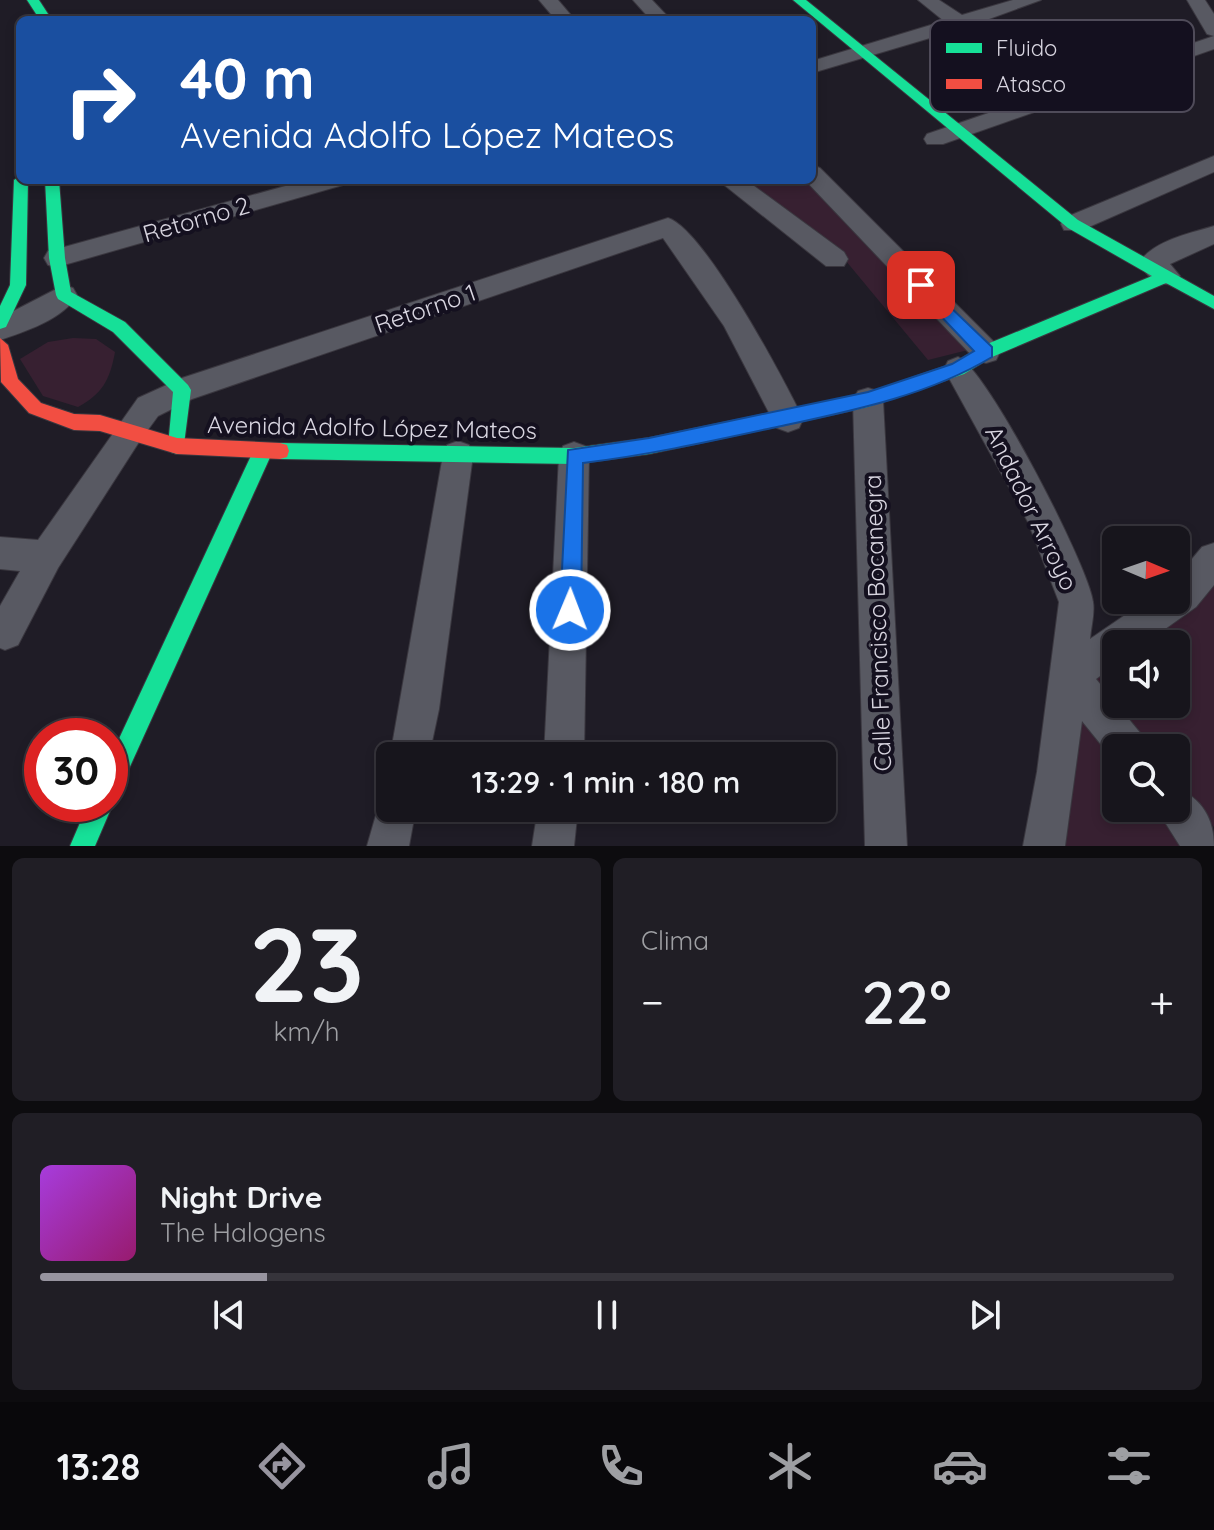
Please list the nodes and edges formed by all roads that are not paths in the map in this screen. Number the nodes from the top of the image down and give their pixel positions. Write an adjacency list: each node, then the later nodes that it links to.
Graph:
1 (548, 0): 6 (street)
2 (642, 0): 7 (street)
3 (927, 0): 8 (street)
4 (1032, 0): 9 (street)
5 (1196, 0): 11 (street)
6 (562, 16)
7 (658, 16)
8 (956, 20)
9 (969, 20)
10 (816, 27): 16 (street)
11 (1214, 30)
12 (930, 32): 16 (street)
13 (816, 34): 16 (street)
14 (1214, 42): 15 (street)
15 (1194, 49)
16 (852, 55): 17 (street); 18 (street); 20 (street)
17 (816, 66)
18 (877, 88)
19 (1013, 112): 20 (street)
20 (941, 137): 27 (street)
21 (1214, 163): 27 (street)
22 (816, 177): 38 (street)
23 (21, 184): 36 (street)
24 (52, 184): 29 (street)
25 (321, 184): 29 (street, Retorno 2)
26 (735, 184): 30 (street)
27 (1073, 224): 33 (street)
28 (1214, 235): 33 (street)
29 (57, 258): 34 (street)
30 (835, 259)
31 (1115, 271): 32 (street)
32 (1142, 286): 33 (street); 38 (street, Avenida Adolfo López Mateos)
33 (1166, 288): 35 (street)
34 (64, 295): 36 (street); 40 (street)
35 (1214, 303)
36 (0, 326)
37 (0, 345): 43 (street, Avenida Adolfo López Mateos)
38 (986, 352): 39 (street, Avenida Adolfo López Mateos)
39 (958, 369): 41 (street, Avenida Adolfo López Mateos); 52 (street, Andador Arroyo)
40 (182, 390): 42 (street, Retorno 1); 43 (street, Retorno 1); 44 (street)
41 (868, 400): 42 (street, Avenida Adolfo López Mateos); 64 (street, Calle Francisco Bocanegra)
42 (788, 419): 47 (street, Avenida Adolfo López Mateos)
43 (128, 433): 44 (street, Avenida Adolfo López Mateos); 49 (street, Retorno 1)
44 (177, 446): 45 (street, Avenida Adolfo López Mateos)
45 (263, 451): 46 (street, Avenida Adolfo López Mateos); 56 (street)
46 (458, 455): 47 (street, Avenida Adolfo López Mateos); 54 (street)
47 (574, 456): 55 (street)
48 (0, 553): 49 (street)
49 (46, 557): 51 (street, Retorno 1)
50 (1214, 559): 52 (street)
51 (5, 632)
52 (1069, 675): 53 (street); 65 (street, Andador Arroyo)
53 (1116, 734)
54 (412, 742)
55 (564, 742)
56 (128, 746)
57 (93, 822): 61 (street)
58 (393, 822): 62 (street)
59 (556, 822): 63 (street)
60 (1187, 822): 66 (street)
61 (82, 846)
62 (388, 846)
63 (553, 846)
64 (886, 846)
65 (1044, 846)
66 (1206, 846)

